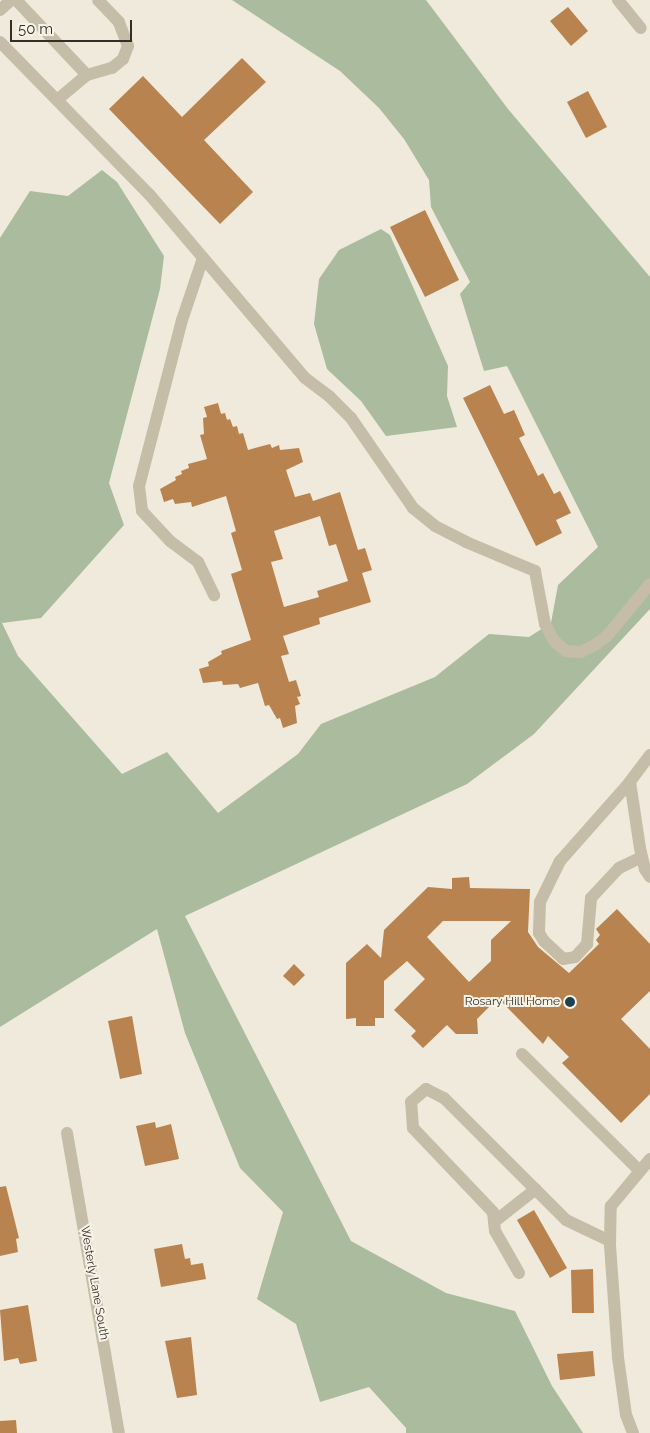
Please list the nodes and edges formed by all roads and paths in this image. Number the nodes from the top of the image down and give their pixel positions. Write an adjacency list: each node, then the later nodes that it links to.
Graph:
1 (11, 0): 5 (street)
2 (16, 0): 8 (street)
3 (98, 0): 8 (street)
4 (618, 0): 6 (street)
5 (0, 10)
6 (641, 28)
7 (0, 42): 9 (street)
8 (87, 75): 9 (street)
9 (57, 100): 10 (street)
10 (203, 258): 11 (street); 12 (street)
11 (650, 584)
12 (214, 595)
13 (650, 755): 14 (street)
14 (630, 782): 15 (street); 15 (street)
15 (642, 857): 16 (street)
16 (650, 877)
17 (522, 1054): 20 (street)
18 (67, 1133): 25 (street, Westerly Lane South)
19 (650, 1159): 20 (street)
20 (640, 1170): 23 (street)
21 (536, 1189): 22 (street); 22 (street); 23 (street)
22 (494, 1222): 24 (street)
23 (610, 1240): 26 (street)
24 (519, 1273)
25 (119, 1433)
26 (633, 1433)

